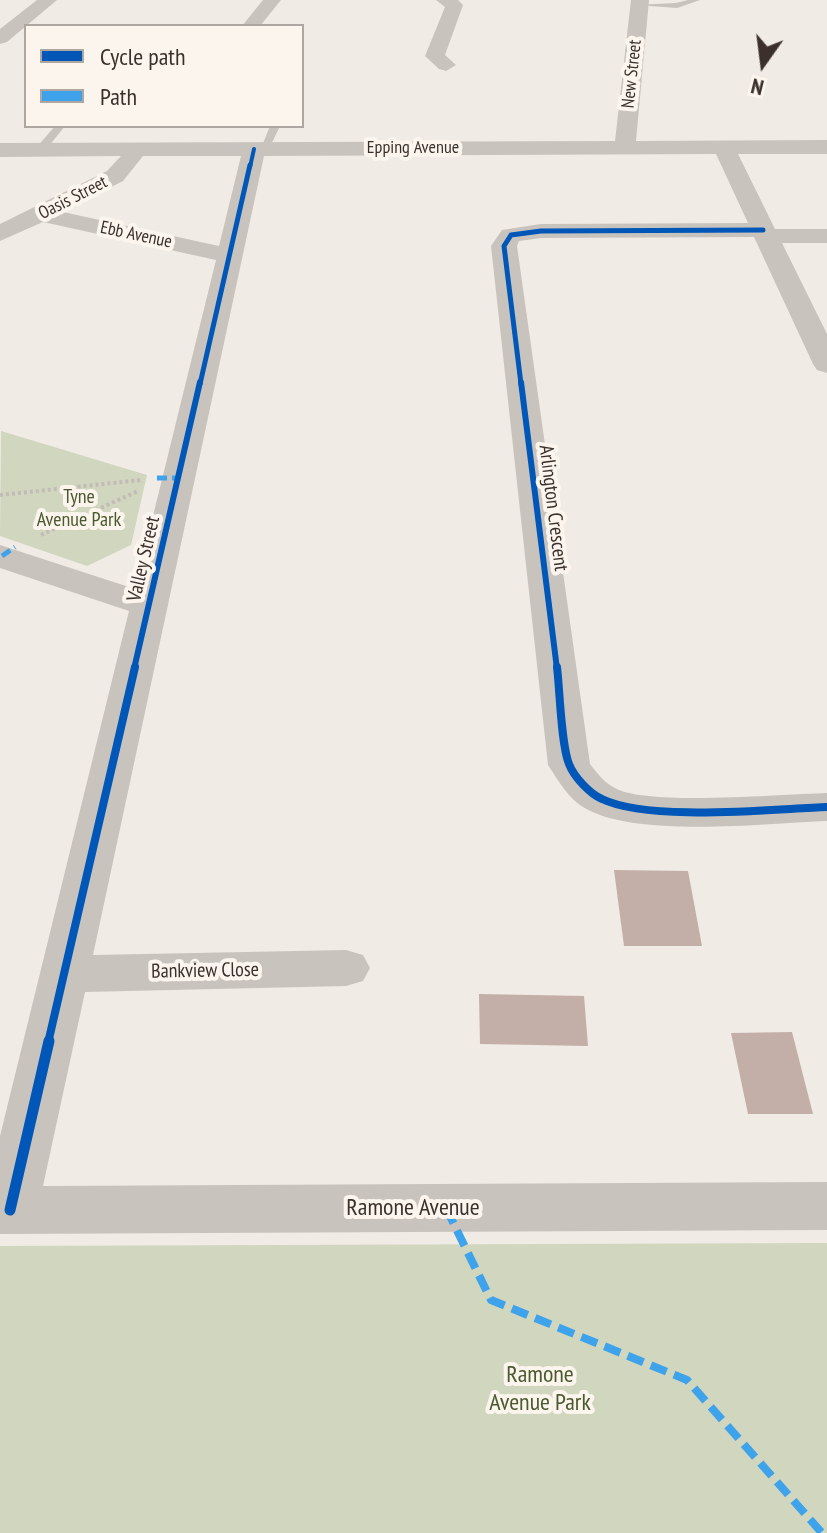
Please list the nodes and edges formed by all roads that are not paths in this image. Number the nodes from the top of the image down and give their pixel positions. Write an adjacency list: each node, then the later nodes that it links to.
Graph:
1 (272, 0): 8 (street)
2 (445, 0): 11 (street)
3 (696, 0): 4 (lane)
4 (640, 2): 15 (street, New Street)
5 (55, 4): 6 (street); 7 (street)
6 (25, 24)
7 (41, 24)
8 (253, 24)
9 (8, 35): 10 (street)
10 (0, 59)
11 (446, 65)
12 (58, 128): 19 (lane)
13 (168, 128): 20 (street, Oasis Street)
14 (264, 142): 15 (street, Epping Avenue); 20 (street, Epping Avenue); 25 (street, Valley Street)
15 (625, 147): 16 (street, Epping Avenue)
16 (724, 147): 17 (street, Epping Avenue); 22 (street)
17 (827, 147)
18 (0, 150): 19 (street, Epping Avenue)
19 (40, 150): 20 (street, Epping Avenue)
20 (142, 150): 21 (street, Oasis Street)
21 (41, 214): 23 (street, Oasis Street); 25 (street, Ebb Avenue)
22 (765, 233): 24 (street, Arlington Crescent); 26 (street); 29 (street, Arlington Crescent)
23 (0, 234)
24 (827, 236)
25 (231, 256): 28 (street, Valley Street)
26 (827, 364)
27 (0, 556): 28 (street)
28 (149, 606): 31 (street, Valley Street)
29 (827, 807)
30 (346, 968): 31 (street, Bankview Close)
31 (65, 974): 33 (street, Valley Street)
32 (827, 1206): 33 (street, Ramone Avenue)
33 (5, 1210)

